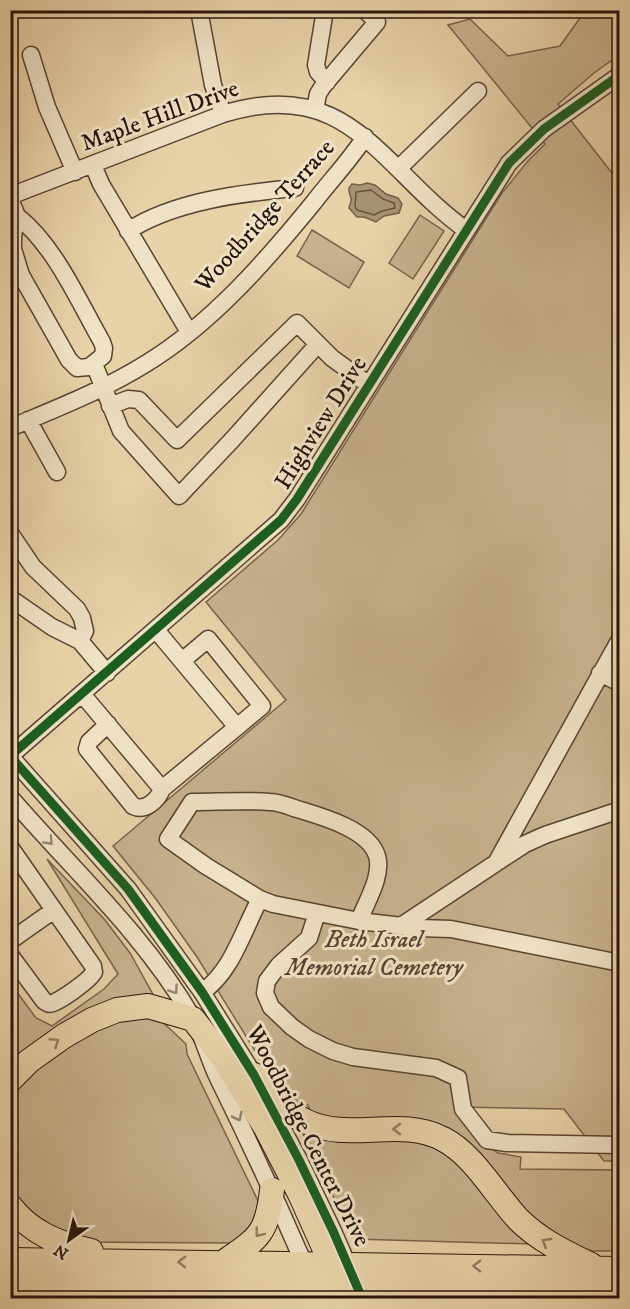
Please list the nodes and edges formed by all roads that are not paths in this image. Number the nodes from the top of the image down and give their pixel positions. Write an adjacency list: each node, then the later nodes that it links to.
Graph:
1 (199, 10): 9 (street)
2 (325, 10): 6 (street)
3 (365, 10): 6 (street)
4 (31, 55): 13 (street)
5 (620, 75): 17 (street, Highview Drive)
6 (327, 82): 8 (street)
7 (478, 91): 12 (street)
8 (315, 110): 9 (street, Maple Hill Drive); 10 (street, Maple Hill Drive)
9 (223, 114): 11 (street, Maple Hill Drive)
10 (365, 137): 12 (street, Maple Hill Drive); 19 (street, Woodbridge Terrace)
11 (93, 165): 13 (street, Maple Hill Drive); 18 (street)
12 (399, 168): 17 (street, Maple Hill Drive)
13 (75, 171): 15 (street, Maple Hill Drive)
14 (295, 188): 18 (street)
15 (10, 198): 16 (street)
16 (16, 216): 21 (street); 21 (street)
17 (466, 230): 22 (street, Highview Drive)
18 (128, 231): 19 (street)
19 (189, 332): 23 (street, Woodbridge Terrace)
20 (318, 344): 22 (street); 24 (street); 24 (street)
21 (94, 364): 23 (street)
22 (369, 385): 30 (street, Highview Drive)
23 (104, 388): 24 (street); 25 (street, Woodbridge Terrace)
24 (110, 406)
25 (28, 420): 26 (street, Woodbridge Terrace); 27 (street)
26 (10, 428)
27 (57, 472)
28 (10, 533): 32 (street)
29 (10, 598): 32 (street)
30 (156, 630): 33 (street); 34 (street, Highview Drive)
31 (620, 639): 35 (street)
32 (80, 640): 34 (street)
33 (182, 661): 39 (street); 39 (street)
34 (107, 673): 37 (street, Highview Drive)
35 (600, 673): 36 (street); 45 (street)
36 (620, 684)
37 (82, 694): 38 (street); 40 (street, Highview Drive)
38 (108, 724): 41 (street); 41 (street)
39 (237, 727): 41 (street)
40 (10, 756): 54 (street, Woodbridge Center Drive)
41 (162, 789)
42 (10, 797): 55 (street, Woodbridge Center Drive, one-way to 55)
43 (620, 810): 45 (street)
44 (10, 847): 47 (street)
45 (496, 863): 50 (street)
46 (260, 899): 48 (street); 49 (street); 54 (street)
47 (54, 910): 51 (street); 52 (street)
48 (317, 913): 49 (street); 58 (street)
49 (359, 921): 50 (street)
50 (401, 926): 53 (street)
51 (10, 941)
52 (10, 955)
53 (620, 963)
54 (202, 992): 55 (street, Woodbridge Center Drive)
55 (202, 1013): 56 (street, Woodbridge Center Drive); 57 (highway, one-way to 55); 59 (street, Woodbridge Center Drive, one-way to 59); 67 (highway)
56 (254, 1075): 65 (highway, one-way to 56); 67 (street, Woodbridge Center Drive)
57 (10, 1080)
58 (620, 1145)
59 (272, 1190): 63 (highway, one-way to 63); 64 (street, Woodbridge Center Drive)
60 (10, 1206): 62 (highway)
61 (10, 1260): 62 (highway)
62 (140, 1261): 63 (highway, one-way to 62)
63 (224, 1262): 64 (highway)
64 (303, 1263): 67 (highway)
65 (609, 1268): 67 (highway, one-way to 67)
66 (10, 1281): 70 (highway)
67 (329, 1283): 68 (highway); 73 (highway)
68 (198, 1284): 71 (highway); 74 (highway)
69 (449, 1287): 72 (highway); 73 (highway); 75 (highway)
70 (58, 1290): 71 (highway)
71 (99, 1290)
72 (620, 1290)
73 (360, 1293)
74 (228, 1299)
75 (472, 1299)

